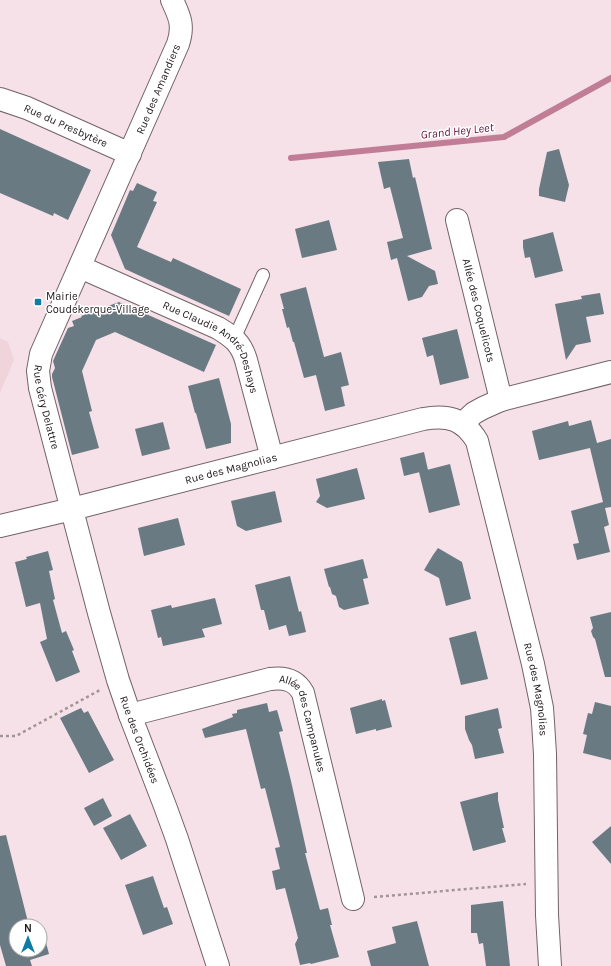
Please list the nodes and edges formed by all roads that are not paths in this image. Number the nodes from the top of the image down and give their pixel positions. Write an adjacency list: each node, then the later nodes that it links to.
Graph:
1 (172, 0): 3 (street, Rue des Amandiers)
2 (0, 100): 3 (street, Rue du Presbytère)
3 (130, 154): 5 (street, Rue Géry Delattre)
4 (456, 220): 9 (street, Allée des Coquelicots)
5 (80, 267): 7 (street, Rue Claudie André-Deshays); 12 (street, Rue Géry Delattre)
6 (263, 275): 7 (lane)
7 (234, 339): 11 (street, Rue Claudie André-Deshays)
8 (611, 372): 9 (street)
9 (501, 400): 10 (street)
10 (462, 424): 11 (street, Rue des Magnolias); 17 (street, Rue des Magnolias)
11 (272, 458): 12 (street, Rue des Magnolias)
12 (72, 509): 13 (street, Rue des Magnolias); 14 (street, Rue des Orchidées)
13 (0, 526)
14 (130, 715): 15 (street, Allée des Campanules); 16 (street, Rue des Orchidées)
15 (353, 899)
16 (218, 966)
17 (550, 966)

